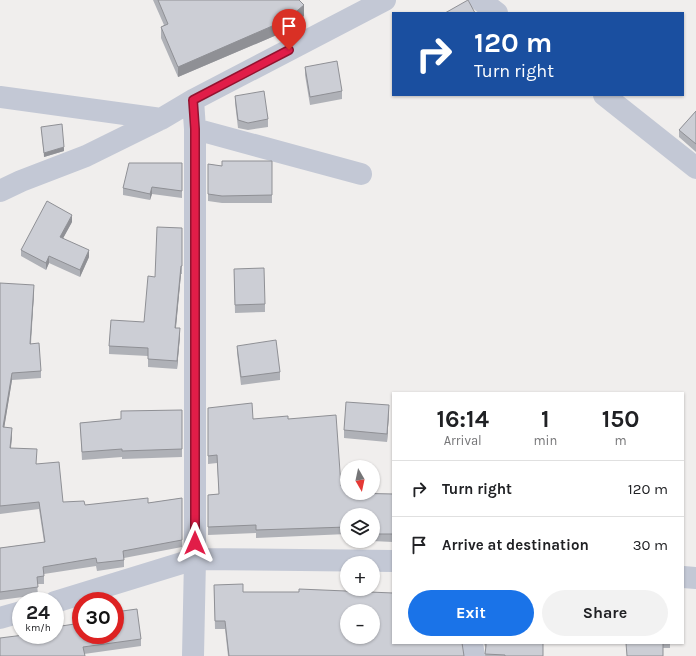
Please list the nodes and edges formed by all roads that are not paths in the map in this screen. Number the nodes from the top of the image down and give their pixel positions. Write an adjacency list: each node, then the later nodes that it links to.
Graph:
1 (385, 0): 6 (street)
2 (480, 0): 3 (street)
3 (496, 12)
4 (605, 96): 9 (street)
5 (0, 97): 7 (street)
6 (193, 100): 7 (street); 8 (street)
7 (161, 119): 11 (street)
8 (195, 129): 10 (street); 12 (street)
9 (696, 168)
10 (361, 174)
11 (0, 191)
12 (195, 559): 13 (street); 16 (street); 20 (street)
13 (392, 561)
14 (684, 577): 15 (street)
15 (696, 578)
16 (64, 599)
17 (12, 615): 18 (street)
18 (0, 618)
19 (472, 644): 21 (street)
20 (193, 656)
21 (474, 656)

